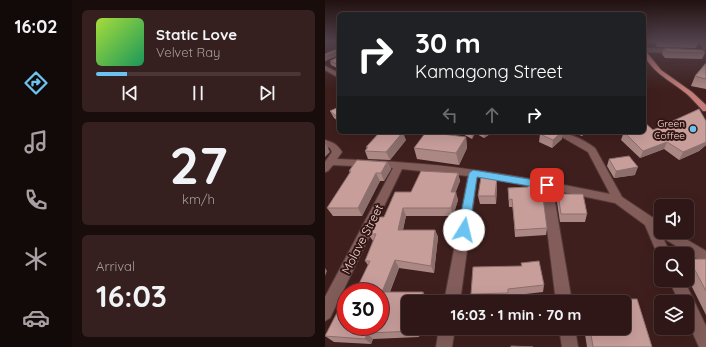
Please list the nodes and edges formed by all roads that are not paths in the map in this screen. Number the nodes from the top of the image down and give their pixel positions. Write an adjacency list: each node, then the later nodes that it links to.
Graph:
1 (649, 57): 6 (main road)
2 (332, 61): 3 (street)
3 (325, 64)
4 (325, 68): 5 (street)
5 (337, 75)
6 (706, 109)
7 (561, 134): 13 (street)
8 (325, 144): 9 (street)
9 (328, 165): 10 (street)
10 (399, 165): 11 (street); 21 (street, Molave Street)
11 (473, 173): 12 (street); 19 (street)
12 (547, 185): 13 (street); 20 (street)
13 (618, 200): 14 (street)
14 (649, 222): 15 (street); 17 (street)
15 (654, 225)
16 (676, 239): 18 (street)
17 (661, 247)
18 (706, 258)
19 (453, 295)
20 (563, 295)
21 (325, 313)
22 (694, 318): 25 (street)
23 (446, 335): 26 (street)
24 (568, 335): 27 (street)
25 (706, 344)
26 (444, 347)
27 (570, 347)

